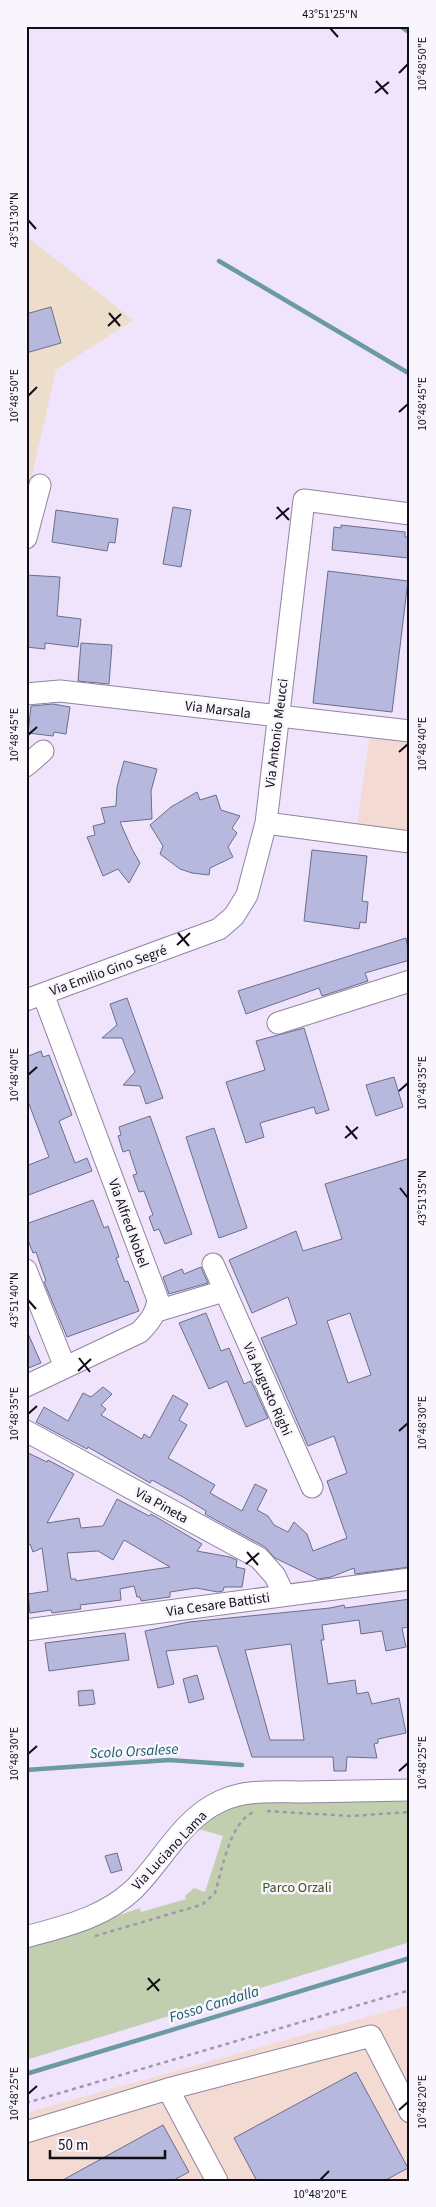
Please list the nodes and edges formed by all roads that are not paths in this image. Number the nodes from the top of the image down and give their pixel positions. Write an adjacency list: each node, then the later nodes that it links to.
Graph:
1 (40, 485): 3 (street)
2 (410, 514): 5 (street, Via Antonio Meucci)
3 (26, 538)
4 (26, 694): 5 (street, Via Marsala)
5 (278, 716): 6 (street, Via Marsala); 9 (street, Via Antonio Meucci)
6 (410, 732)
7 (43, 751): 8 (street)
8 (26, 766)
9 (266, 823): 10 (street); 12 (street, Via Emilio Gino Segré)
10 (410, 842)
11 (410, 981): 13 (street)
12 (35, 997): 17 (street, Via Alfred Nobel)
13 (278, 1023)
14 (213, 1264): 16 (street, Via Augusto Righi)
15 (26, 1270): 18 (street)
16 (224, 1291): 17 (street); 21 (street, Via Augusto Righi)
17 (157, 1311): 18 (street)
18 (65, 1367): 19 (street)
19 (26, 1386)
20 (26, 1431): 23 (street, Via Pineta)
21 (312, 1487)
22 (410, 1579): 23 (street, Via Cesare Battisti)
23 (284, 1595): 24 (street, Via Cesare Battisti)
24 (26, 1630)
25 (410, 1790): 26 (street, Via Luciano Lama)
26 (26, 1937)
27 (168, 2089): 28 (street); 29 (street); 30 (street)
28 (410, 2112)
29 (26, 2132)
30 (217, 2181)

